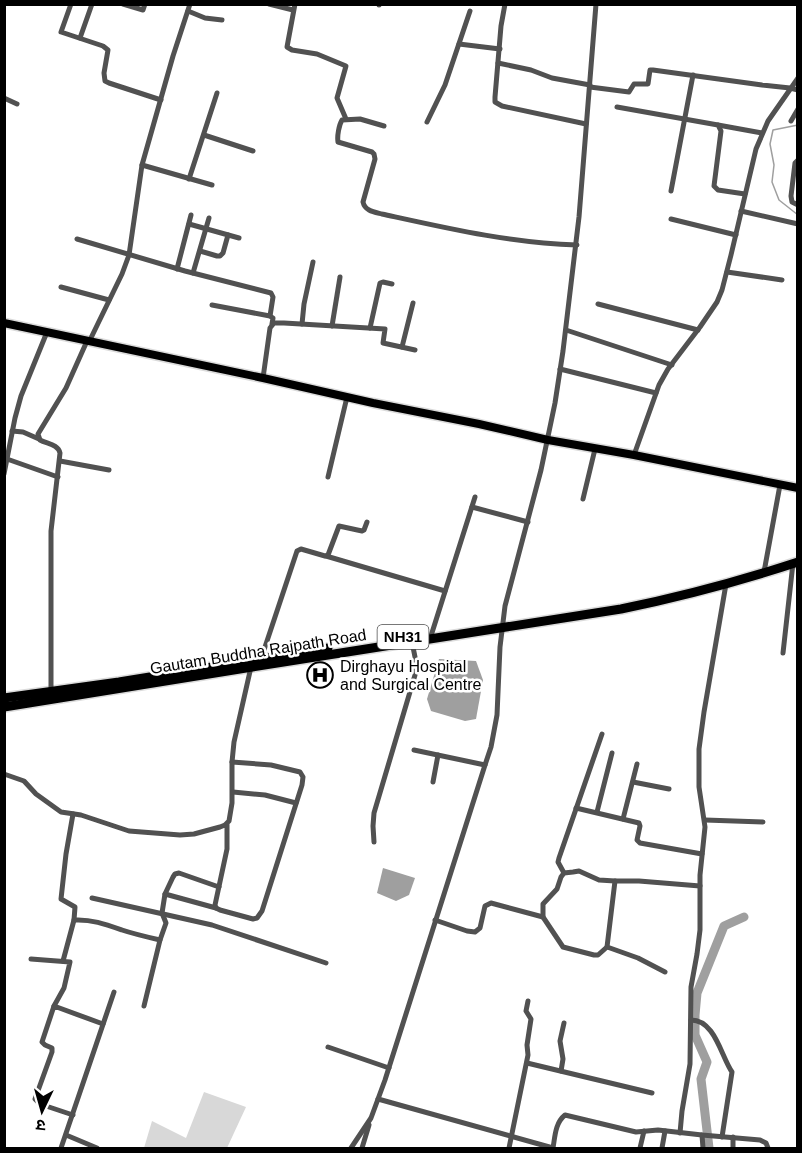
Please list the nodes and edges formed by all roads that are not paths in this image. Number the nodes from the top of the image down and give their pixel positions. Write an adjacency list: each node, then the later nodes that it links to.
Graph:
1 (70, 4): 12 (street)
2 (92, 4): 12 (street)
3 (123, 4): 4 (street)
4 (145, 4)
5 (269, 4): 8 (street)
6 (505, 4): 14 (street)
7 (596, 4): 18 (street)
8 (294, 7): 27 (street)
9 (189, 8): 11 (street); 23 (street)
10 (470, 10): 13 (street)
11 (222, 20)
12 (80, 38): 23 (street)
13 (459, 44): 14 (street); 30 (street)
14 (500, 49): 15 (street)
15 (498, 63): 18 (street); 31 (street)
16 (693, 75): 18 (street); 19 (street); 28 (street)
17 (798, 78): 19 (street)
18 (590, 86): 31 (street)
19 (790, 88): 20 (street); 34 (street)
20 (798, 90)
21 (217, 93): 35 (street)
22 (4, 98): 24 (street)
23 (161, 100): 38 (street)
24 (17, 104)
25 (618, 106): 28 (street)
26 (798, 109): 29 (street)
27 (346, 119): 33 (street); 55 (street)
28 (685, 119): 32 (street); 41 (street)
29 (791, 121)
30 (427, 122)
31 (586, 123): 55 (street)
32 (718, 125): 34 (street); 42 (street)
33 (384, 126)
34 (762, 134): 42 (street)
35 (204, 135): 36 (street); 39 (street)
36 (253, 151)
37 (798, 160): 43 (street)
38 (142, 165): 39 (street); 57 (street)
39 (189, 179): 40 (street)
40 (212, 185)
41 (671, 191)
42 (745, 194): 44 (street)
43 (798, 205)
44 (741, 211): 49 (street); 52 (street)
45 (191, 215): 48 (street)
46 (209, 218): 50 (street)
47 (671, 219): 52 (street)
48 (189, 224): 50 (street); 59 (street)
49 (798, 224)
50 (206, 230): 51 (street); 56 (street)
51 (228, 235): 53 (street); 56 (street)
52 (736, 235): 60 (street)
53 (239, 238)
54 (77, 239): 57 (street)
55 (576, 244): 76 (street)
56 (200, 251): 61 (street)
57 (129, 255): 59 (street); 66 (street)
58 (313, 262): 73 (street)
59 (177, 269): 61 (street)
60 (727, 272): 63 (street); 77 (street)
61 (193, 273): 70 (street)
62 (340, 277): 74 (street)
63 (782, 280)
64 (392, 284): 75 (street)
65 (60, 288): 66 (street)
66 (109, 300): 79 (street)
67 (412, 303): 80 (street)
68 (598, 304): 77 (street)
69 (212, 305): 70 (street)
70 (270, 316): 72 (street)
71 (4, 323): 78 (main road)
72 (272, 324): 73 (street); 84 (street)
73 (302, 324): 74 (street)
74 (332, 326): 75 (street)
75 (370, 328): 80 (street)
76 (566, 330): 82 (street); 83 (street)
77 (698, 330): 82 (street)
78 (47, 332): 79 (main road); 87 (street)
79 (88, 342): 84 (main road); 88 (street)
80 (402, 347): 81 (street)
81 (415, 350)
82 (672, 365): 85 (street)
83 (560, 369): 85 (street); 89 (street)
84 (263, 378): 86 (main road)
85 (656, 393): 91 (street)
86 (348, 396): 89 (main road); 97 (street)
87 (12, 431): 88 (street); 92 (street)
88 (40, 440): 93 (street)
89 (548, 440): 90 (main road); 104 (street)
90 (595, 448): 91 (main road); 101 (street)
91 (634, 455): 98 (main road)
92 (7, 459): 95 (street); 96 (street)
93 (60, 461): 94 (street); 96 (street)
94 (109, 470)
95 (4, 474)
96 (58, 477): 116 (street)
97 (328, 477)
98 (780, 485): 99 (main road); 107 (street)
99 (798, 488)
100 (475, 497): 102 (street)
101 (583, 499)
102 (472, 507): 104 (street); 109 (street)
103 (367, 522): 105 (street)
104 (528, 522): 110 (street)
105 (325, 556): 109 (street); 114 (street)
106 (796, 560): 107 (highway, Gautam Buddha Rajpath Road / NH31); 113 (street)
107 (764, 569): 108 (highway, Gautam Buddha Rajpath Road / NH31); 110 (highway, NH31)
108 (726, 584): 110 (highway, Gautam Buddha Rajpath Road / NH31); 136 (street)
109 (445, 591): 111 (street)
110 (502, 626): 111 (highway, Gautam Buddha Rajpath Road / NH31); 125 (street)
111 (431, 636): 112 (highway, Gautam Buddha Rajpath Road / NH31); 114 (highway, NH31)
112 (412, 642): 115 (highway, Gautam Buddha Rajpath Road / NH31); 139 (street)
113 (783, 653)
114 (261, 659): 116 (highway, NH31)
115 (251, 667): 116 (highway, Gautam Buddha Rajpath Road / NH31); 123 (street)
116 (51, 696): 117 (highway, NH31); 118 (highway, Gautam Buddha Rajpath Road / NH31)
117 (4, 698)
118 (4, 707)
119 (602, 734): 132 (street)
120 (414, 750): 122 (street)
121 (612, 753): 133 (street)
122 (438, 755): 125 (street); 127 (street)
123 (232, 762): 130 (street); 131 (street)
124 (637, 764): 128 (street)
125 (485, 765): 151 (street)
126 (4, 774): 134 (street)
127 (434, 782)
128 (633, 782): 129 (street); 135 (street)
129 (669, 789)
130 (232, 792): 131 (street); 138 (street)
131 (296, 803): 147 (street)
132 (576, 808): 133 (street); 141 (street)
133 (597, 812): 135 (street)
134 (73, 814): 138 (street); 150 (street)
135 (624, 819): 140 (street)
136 (705, 820): 137 (street); 140 (street)
137 (763, 822)
138 (227, 823): 144 (street)
139 (374, 842)
140 (702, 854): 143 (street)
141 (564, 873): 142 (street); 149 (street)
142 (615, 881): 143 (street); 153 (street)
143 (700, 886): 162 (street)
144 (219, 887): 145 (street); 147 (street)
145 (165, 894): 147 (street); 148 (street)
146 (92, 898): 148 (street)
147 (216, 908)
148 (162, 913): 152 (street); 156 (street)
149 (543, 917): 151 (street); 153 (street)
150 (74, 920): 152 (street); 155 (street)
151 (435, 920): 167 (street)
152 (160, 940): 161 (street)
153 (607, 947): 157 (street)
154 (31, 959): 155 (street)
155 (63, 961): 160 (street)
156 (326, 963)
157 (665, 972)
158 (114, 992): 164 (street)
159 (528, 1001): 166 (street)
160 (54, 1006): 164 (street); 171 (street)
161 (144, 1006)
162 (694, 1020): 175 (street); 179 (street)
163 (564, 1023): 168 (street)
164 (103, 1024): 171 (street)
165 (328, 1047): 167 (street)
166 (527, 1063): 168 (street); 178 (street)
167 (389, 1068): 170 (street)
168 (561, 1071): 169 (street)
169 (652, 1093)
170 (378, 1099): 172 (street); 178 (street)
171 (73, 1114): 176 (street)
172 (371, 1118): 185 (street); 186 (street)
173 (644, 1131): 174 (street); 182 (street); 188 (street)
174 (665, 1131): 175 (street); 189 (street)
175 (680, 1133): 177 (street)
176 (66, 1135): 183 (street); 184 (street)
177 (703, 1135): 179 (street); 190 (street)
178 (511, 1137): 182 (street); 187 (street)
179 (722, 1137): 180 (street)
180 (733, 1137): 181 (street); 191 (street)
181 (768, 1147): 192 (street)
182 (554, 1148)
183 (62, 1149)
184 (97, 1149)
185 (351, 1149)
186 (362, 1149)
187 (509, 1149)
188 (640, 1149)
189 (662, 1149)
190 (703, 1149)
191 (733, 1149)
192 (777, 1149)

